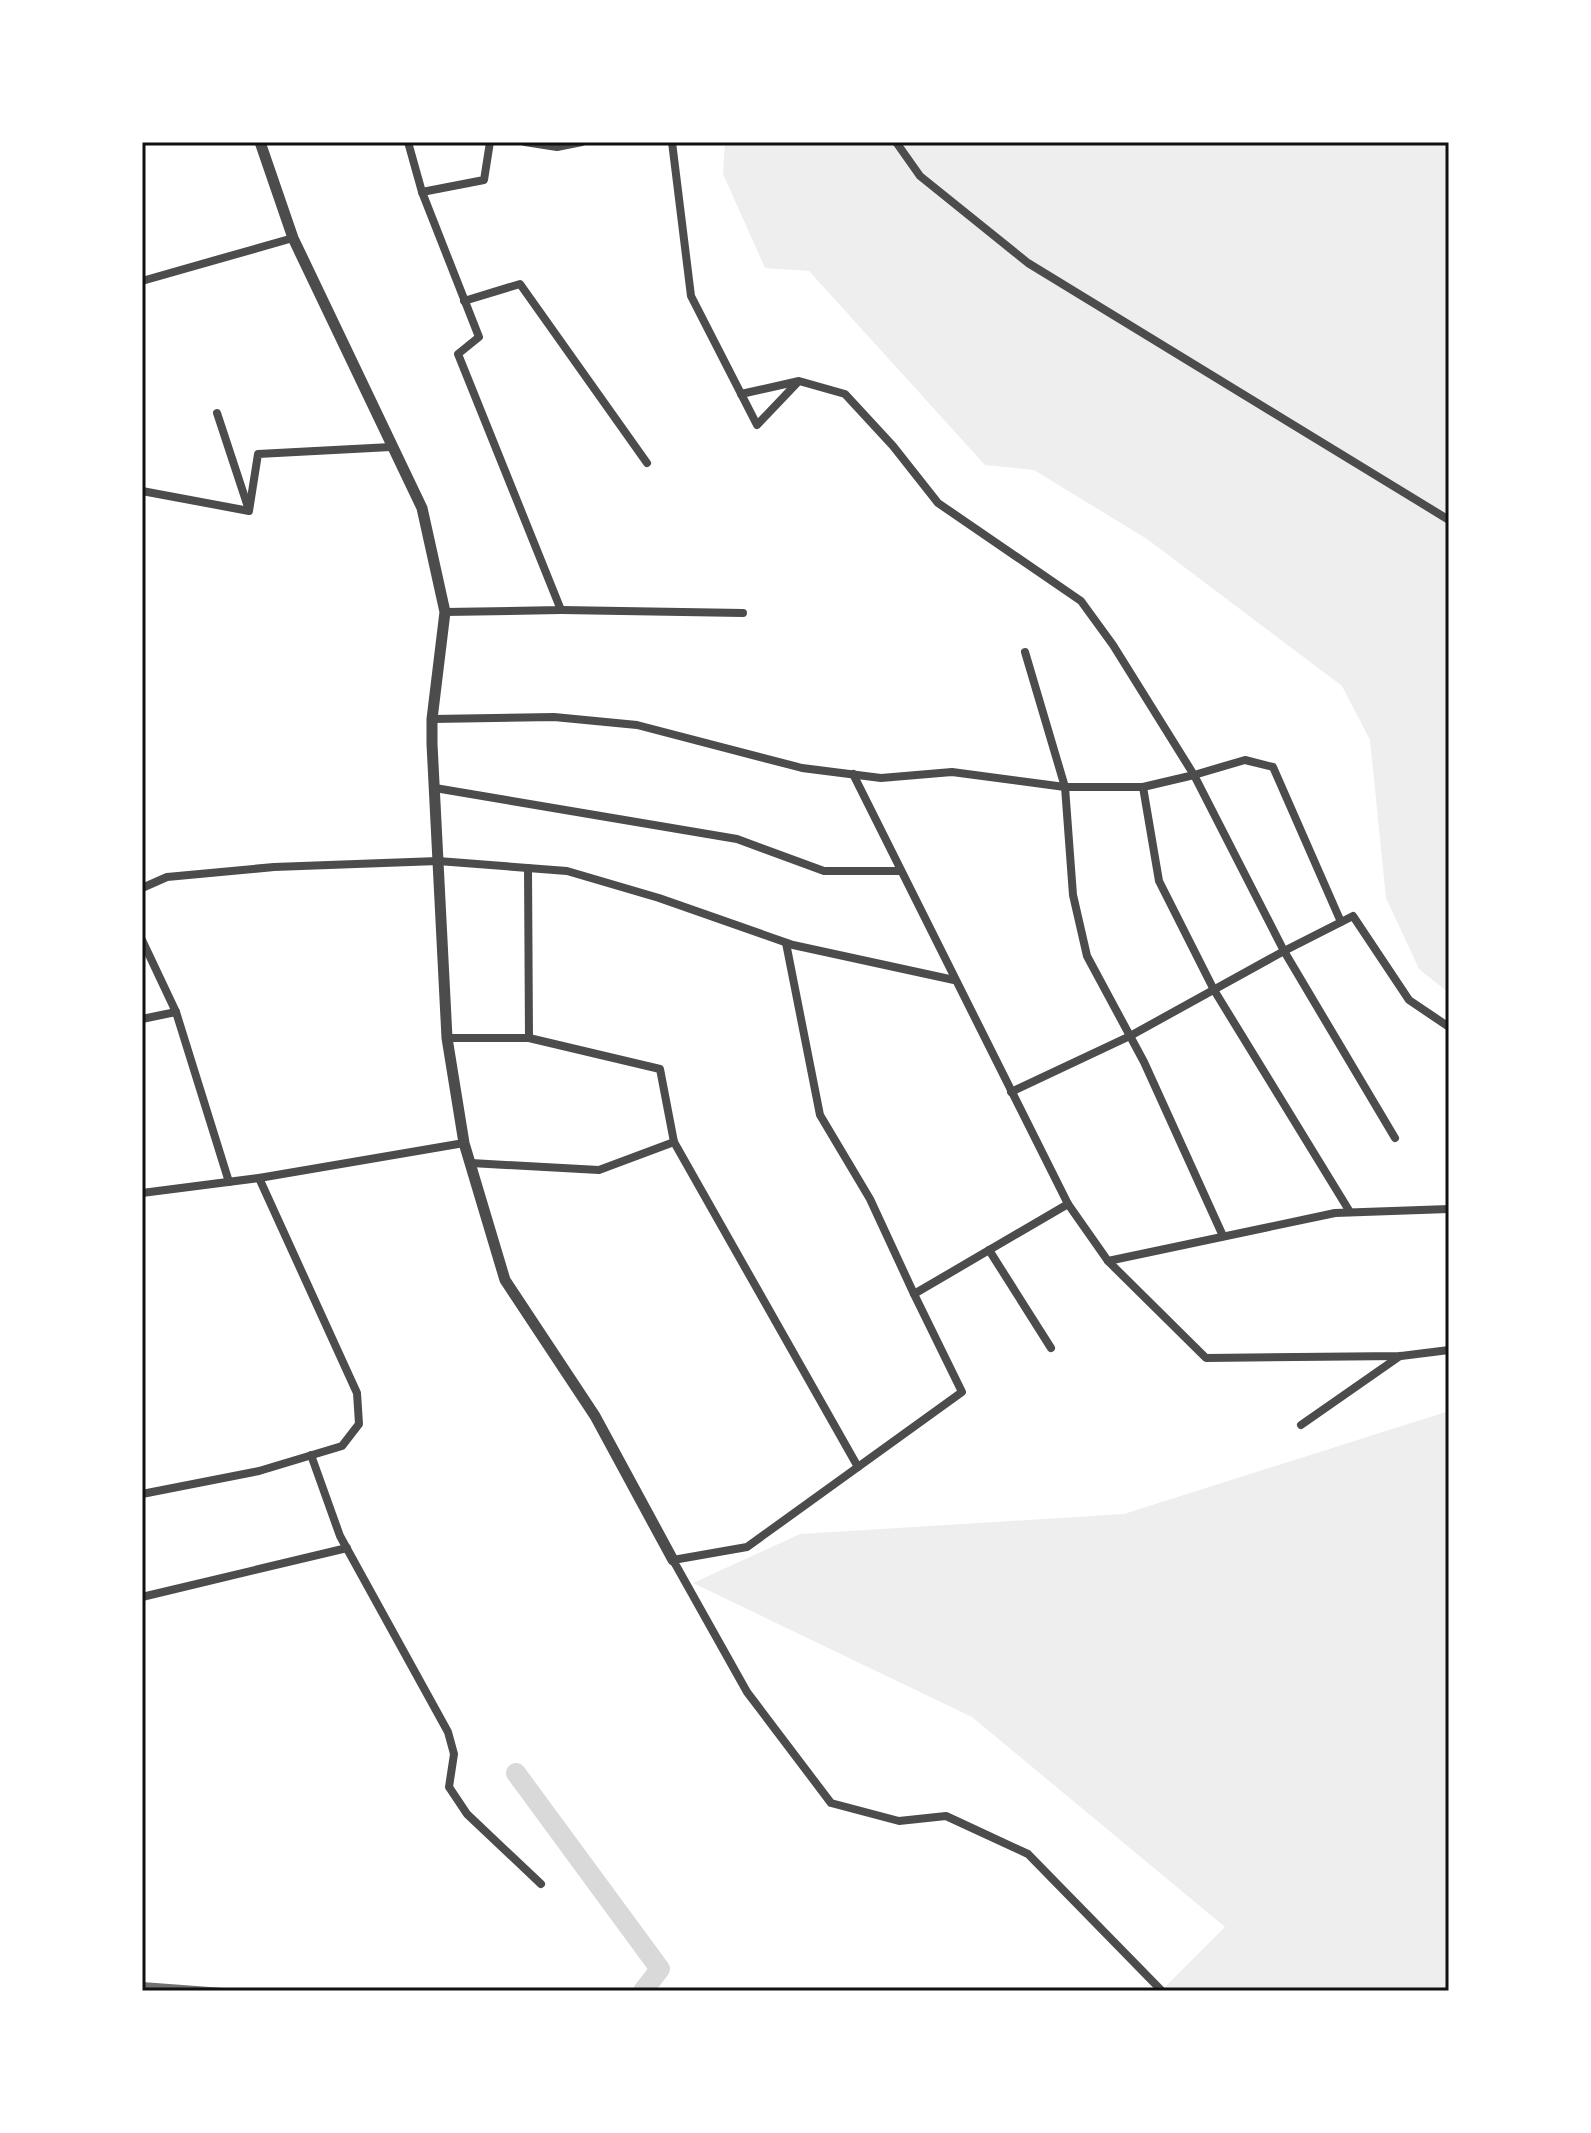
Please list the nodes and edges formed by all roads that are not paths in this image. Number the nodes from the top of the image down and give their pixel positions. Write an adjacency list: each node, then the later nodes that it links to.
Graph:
1 (260, 142): 10 (street)
2 (408, 142): 9 (street)
3 (490, 142): 9 (street)
4 (525, 142): 8 (street)
5 (582, 142): 8 (street)
6 (672, 142): 14 (street)
7 (896, 142): 20 (street)
8 (557, 145)
9 (422, 192): 12 (street)
10 (293, 238): 11 (street); 16 (street)
11 (142, 281)
12 (464, 301): 17 (street); 21 (street)
13 (799, 381): 14 (street); 14 (street); 27 (street)
14 (741, 394)
15 (217, 413): 19 (street)
16 (391, 447): 19 (street); 22 (street)
17 (647, 463)
18 (142, 491): 19 (street)
19 (249, 511)
20 (1449, 520)
21 (561, 610): 22 (street); 23 (street)
22 (445, 612): 25 (street)
23 (743, 613)
24 (1025, 652): 28 (street)
25 (432, 719): 26 (street); 30 (street)
26 (853, 774): 28 (street); 33 (street)
27 (1194, 775): 29 (street); 35 (street); 38 (street)
28 (1065, 787): 29 (street); 44 (street)
29 (1143, 787): 40 (street)
30 (435, 788): 31 (street); 33 (street)
31 (438, 861): 32 (street); 34 (street); 45 (street)
32 (528, 868): 37 (street); 46 (street)
33 (900, 871): 39 (street)
34 (142, 888)
35 (1341, 922): 38 (street); 43 (street)
36 (142, 940): 41 (street)
37 (786, 943): 39 (street); 61 (street)
38 (1284, 951): 40 (street); 48 (street)
39 (954, 980): 47 (street)
40 (1214, 990): 44 (street); 57 (street)
41 (176, 1012): 42 (street); 53 (street)
42 (142, 1019)
43 (1449, 1027)
44 (1130, 1036): 47 (street); 58 (street)
45 (447, 1038): 46 (street); 50 (street)
46 (529, 1038): 49 (street)
47 (1011, 1092): 55 (street)
48 (1395, 1138)
49 (674, 1142): 51 (street); 67 (street)
50 (464, 1143): 51 (street); 52 (street)
51 (471, 1163): 70 (street)
52 (259, 1178): 53 (street); 66 (street)
53 (229, 1182): 54 (street)
54 (142, 1193)
55 (1068, 1204): 59 (street); 60 (street)
56 (1449, 1209): 57 (street)
57 (1350, 1212): 58 (street)
58 (1223, 1236): 60 (street)
59 (989, 1250): 61 (street); 62 (street)
60 (1108, 1261): 64 (street)
61 (914, 1294): 67 (street)
62 (1051, 1348)
63 (1449, 1350): 64 (street)
64 (1401, 1356): 65 (street)
65 (1301, 1425)
66 (311, 1455): 68 (street); 69 (street)
67 (858, 1467): 70 (street)
68 (142, 1494)
69 (347, 1548): 71 (street); 72 (street)
70 (673, 1560): 73 (street)
71 (142, 1597)
72 (541, 1884)
73 (1162, 1991)

